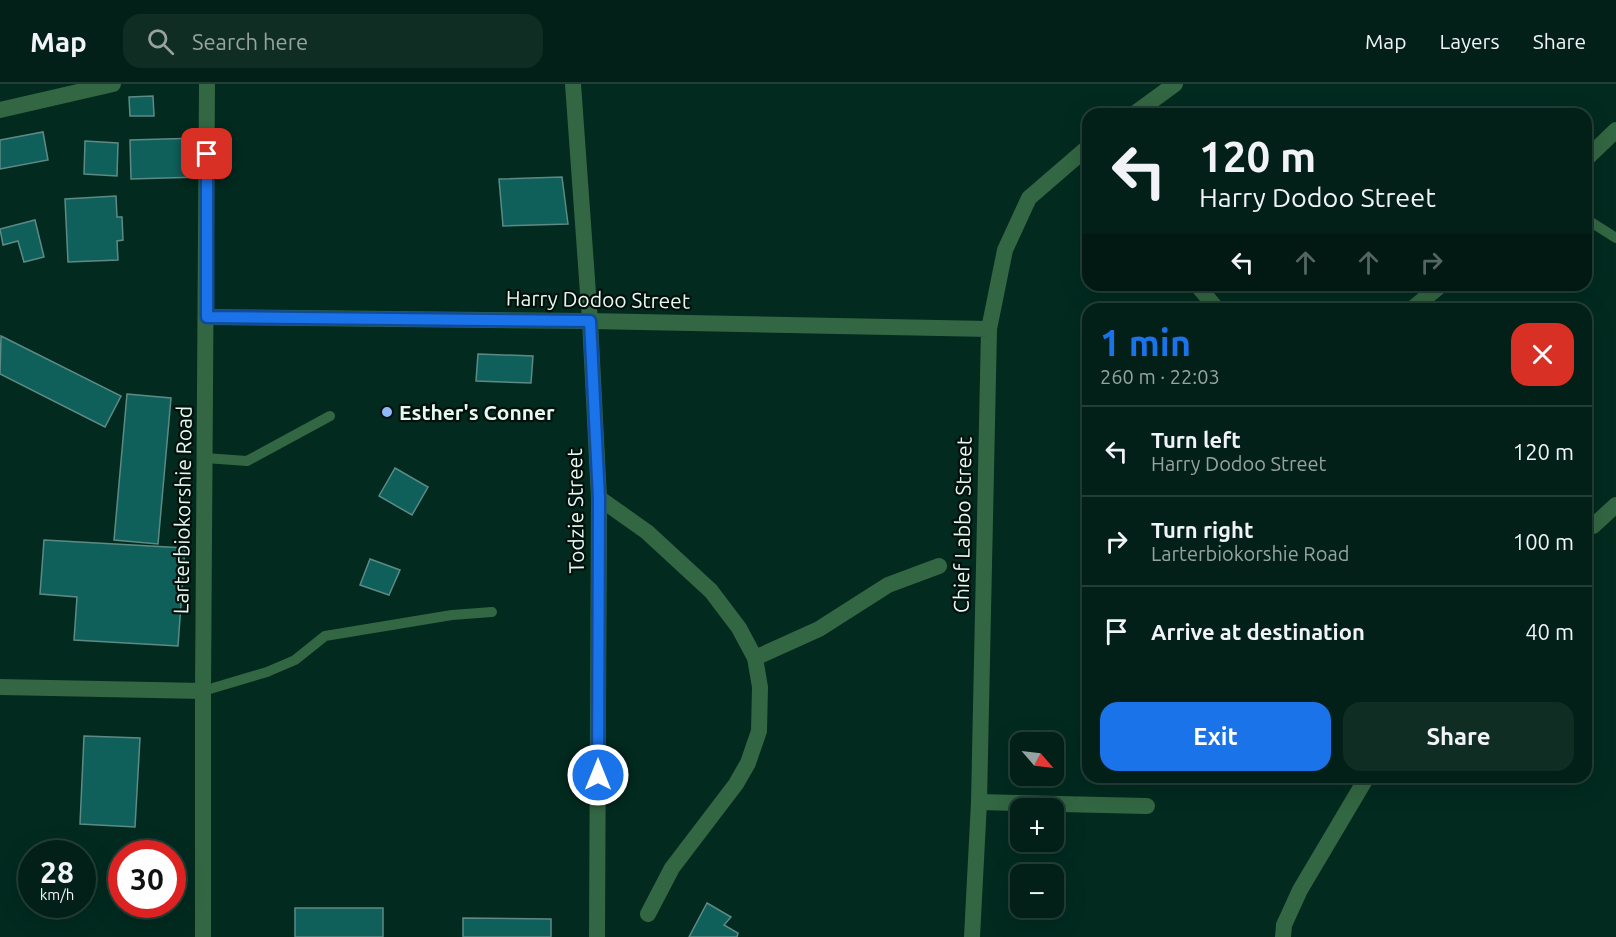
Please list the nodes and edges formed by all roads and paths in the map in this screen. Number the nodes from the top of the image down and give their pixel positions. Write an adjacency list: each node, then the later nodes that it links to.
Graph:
1 (113, 84): 6 (street)
2 (207, 84): 16 (street, Larterbiokorshie Road)
3 (573, 84): 17 (street, Todzie Street)
4 (1175, 84): 5 (street)
5 (1142, 108)
6 (0, 110)
7 (1616, 130): 8 (street)
8 (1592, 153)
9 (1082, 155): 18 (street, Chief Labbo Street)
10 (1592, 223): 11 (lane)
11 (1616, 238)
12 (1202, 291): 14 (street)
13 (1434, 291): 15 (street)
14 (1212, 303)
15 (1419, 303)
16 (207, 317): 17 (street, Harry Dodoo Street); 20 (street, Larterbiokorshie Road)
17 (590, 321): 18 (street, Harry Dodoo Street); 21 (street, Todzie Street)
18 (989, 329): 30 (street, Chief Labbo Street)
19 (330, 416): 20 (lane)
20 (205, 458): 28 (street, Larterbiokorshie Road)
21 (599, 498): 26 (street); 34 (street, Todzie Street)
22 (1616, 506): 23 (street)
23 (1593, 526)
24 (939, 566): 26 (street)
25 (492, 612): 28 (lane)
26 (755, 658): 32 (street)
27 (0, 687): 28 (street)
28 (203, 691): 33 (street, Larterbiokorshie Road)
29 (1363, 783): 36 (street)
30 (979, 802): 31 (street); 35 (street, Chief Labbo Street)
31 (1147, 806)
32 (648, 914)
33 (203, 937)
34 (597, 937)
35 (972, 937)
36 (1283, 937)

